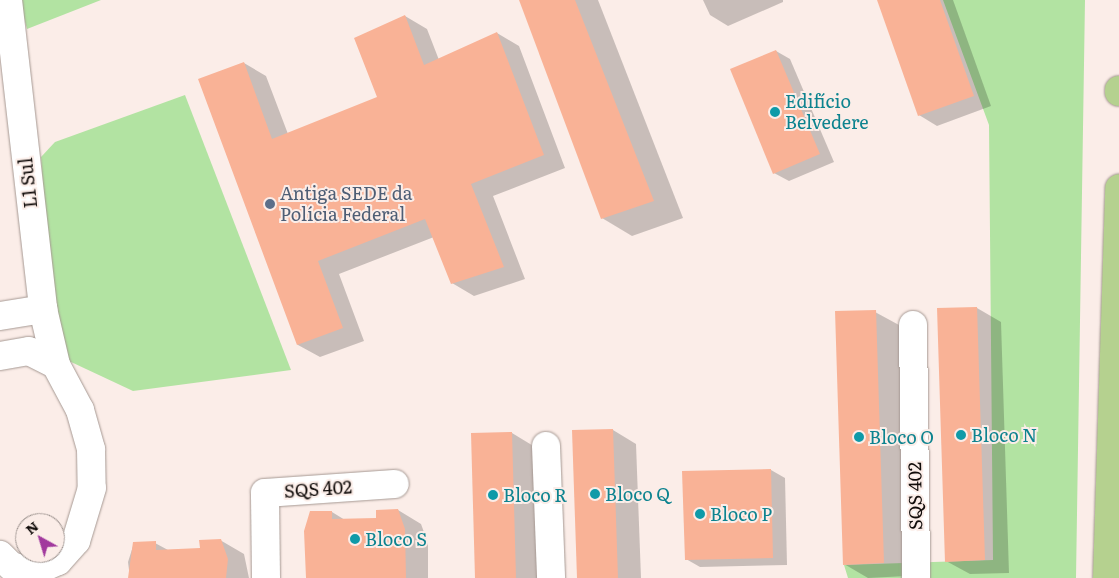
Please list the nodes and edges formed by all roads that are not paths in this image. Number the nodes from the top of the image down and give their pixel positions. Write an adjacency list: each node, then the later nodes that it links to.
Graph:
1 (8, 0): 3 (street, L1 Sul)
2 (1119, 188): 16 (main road)
3 (43, 309): 4 (street); 7 (street, L1 Sul)
4 (0, 316)
5 (912, 325): 15 (street, SQS 402)
6 (0, 356): 7 (street)
7 (56, 366): 10 (street, L1 Sul)
8 (546, 446): 14 (street)
9 (395, 484): 13 (street, SQS 402)
10 (76, 542): 11 (street); 12 (street)
11 (9, 566)
12 (68, 578)
13 (266, 578)
14 (550, 578)
15 (916, 578)
16 (1107, 578)

